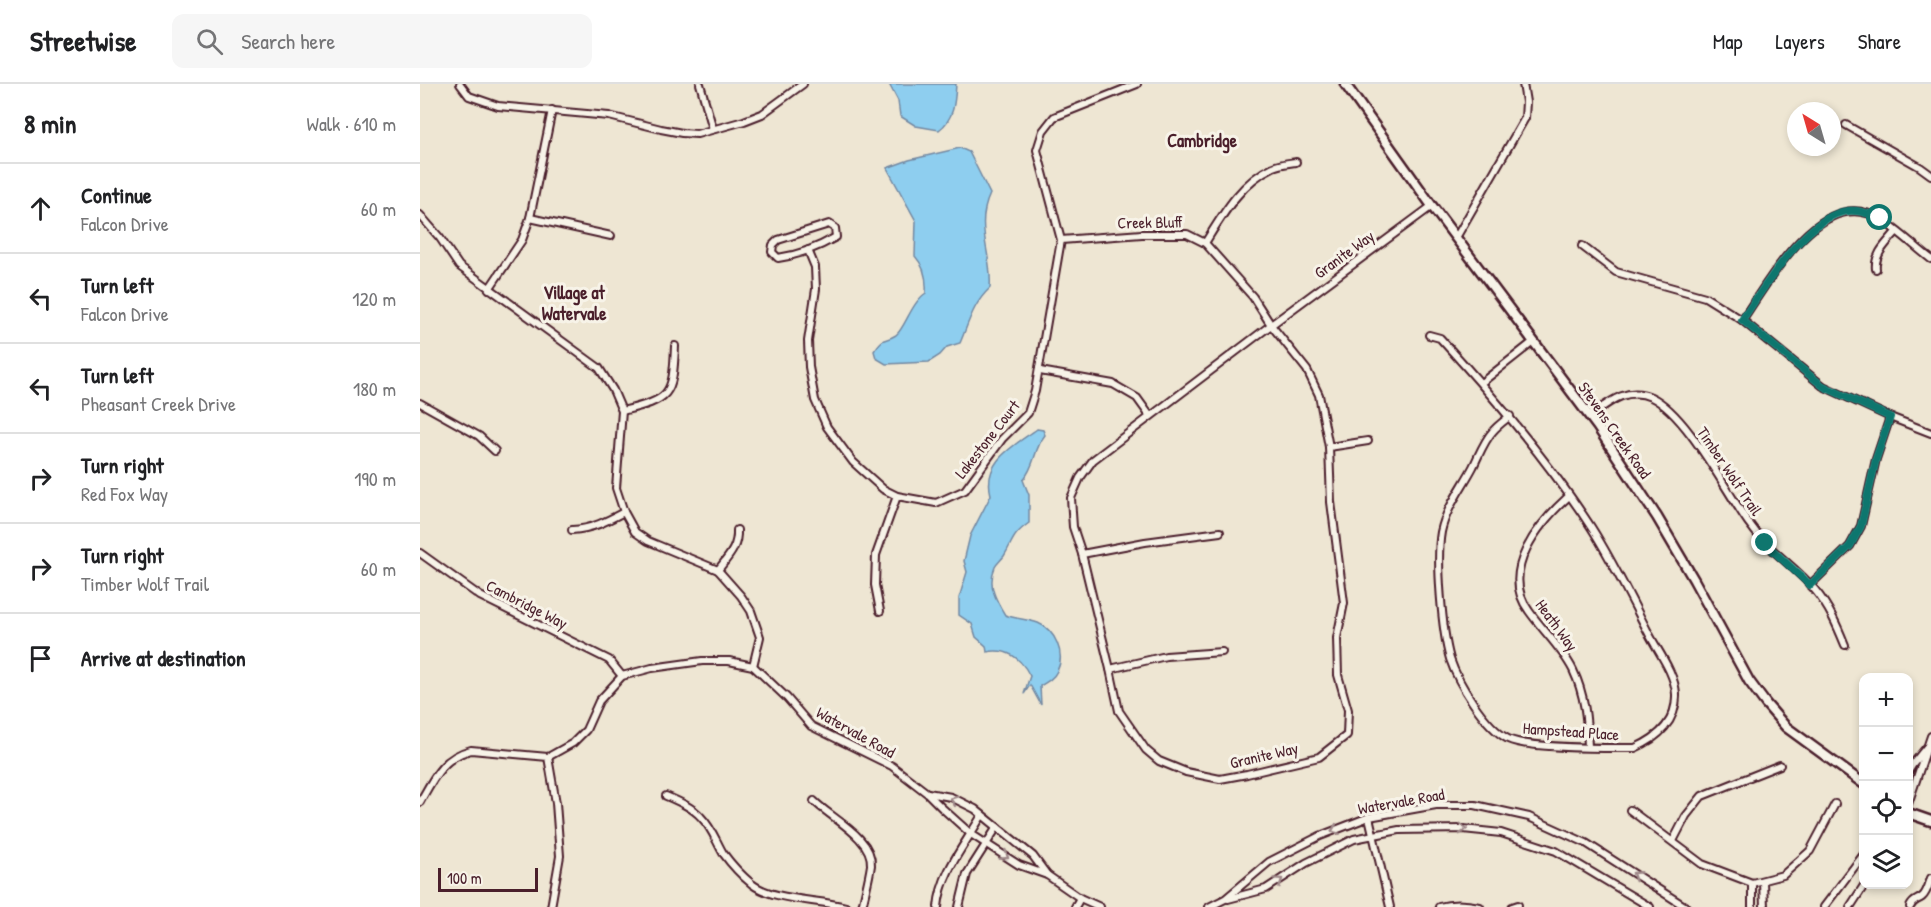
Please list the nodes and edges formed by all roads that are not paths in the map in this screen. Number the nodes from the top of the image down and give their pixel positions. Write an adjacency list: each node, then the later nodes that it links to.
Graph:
1 (460, 84): 7 (street)
2 (700, 84): 9 (street)
3 (803, 84): 9 (street)
4 (1137, 84): 18 (street, Lakestone Court)
5 (1345, 84): 12 (street, Stevens Creek Road)
6 (1522, 84): 17 (street)
7 (552, 110): 9 (street); 14 (street)
8 (1846, 125): 11 (street)
9 (712, 129)
10 (1296, 162): 19 (street)
11 (1931, 176)
12 (1432, 206): 17 (street, Stevens Creek Road); 26 (street, Granite Way)
13 (420, 215): 24 (street)
14 (530, 218): 16 (street); 24 (street)
15 (1896, 232): 22 (street); 23 (street); 25 (street)
16 (611, 236)
17 (1457, 236): 28 (street, Stevens Creek Road)
18 (1061, 240): 19 (street, Creek Bluff); 30 (street, Lakestone Court)
19 (1205, 243): 26 (street)
20 (1582, 246): 25 (street)
21 (808, 250): 21 (street); 42 (street, Lakestone Court)
22 (1931, 259)
23 (1876, 270)
24 (489, 289): 33 (street)
25 (1742, 320): 37 (street)
26 (1271, 325): 34 (street, Granite Way); 40 (street, Granite Way)
27 (1429, 335): 31 (street, Hampstead Place)
28 (1533, 342): 31 (street); 35 (street, Stevens Creek Road)
29 (675, 346): 33 (street)
30 (1040, 370): 34 (street); 42 (street, Lakestone Court)
31 (1481, 383): 36 (street, Hampstead Place)
32 (420, 403): 41 (street)
33 (622, 411): 44 (street)
34 (1150, 416): 49 (street, Granite Way)
35 (1590, 416): 51 (street, Timber Wolf Trail); 65 (street, Stevens Creek Road)
36 (1510, 417): 43 (street, Hampstead Place); 60 (street, Hampstead Place)
37 (1890, 417): 38 (street); 51 (street)
38 (1931, 433)
39 (1368, 441): 40 (street)
40 (1329, 447): 56 (street, Granite Way)
41 (495, 451)
42 (897, 496): 52 (street)
43 (1569, 496): 60 (street, Heath Way); 60 (street, Hampstead Place)
44 (624, 512): 45 (street); 50 (street)
45 (572, 530)
46 (737, 530): 50 (street)
47 (1220, 532): 49 (street)
48 (420, 554): 57 (street, Cambridge Way)
49 (1082, 554): 56 (street, Granite Way)
50 (717, 570): 55 (street)
51 (1810, 585): 53 (street, Timber Wolf Trail)
52 (880, 611)
53 (1845, 645)
54 (1222, 652): 56 (street)
55 (753, 666): 57 (street); 68 (street, Watervale Road)
56 (1110, 669)
57 (622, 676): 61 (street)
58 (1931, 736): 59 (street)
59 (1930, 745): 62 (street); 66 (street)
60 (1588, 747)
61 (548, 757): 71 (street); 91 (street)
62 (1913, 764)
63 (1780, 765): 81 (street)
64 (1913, 778): 66 (street)
65 (1859, 781)
66 (1917, 781): 67 (street)
67 (1913, 791)
68 (927, 793): 74 (street, Watervale Road, one-way to 68); 79 (street, Watervale Road)
69 (666, 796): 92 (street)
70 (814, 801): 93 (street)
71 (420, 802)
72 (1835, 804): 86 (street)
73 (1630, 810): 81 (street)
74 (982, 815): 78 (street, Watervale Road); 79 (street)
75 (1913, 815): 77 (street)
76 (1369, 817): 80 (street); 90 (street, Watervale Road, one-way to 90); 103 (street, Watervale Road, one-way to 76)
77 (1931, 821)
78 (997, 827): 82 (street); 84 (street, Watervale Road)
79 (971, 834): 82 (street, Watervale Road); 94 (street)
80 (1373, 836): 90 (street, Watervale Road, one-way to 80); 99 (street); 102 (street, Watervale Road, one-way to 102)
81 (1673, 841): 87 (street)
82 (985, 843): 84 (street, Watervale Road, one-way to 84); 95 (street)
83 (1859, 859): 106 (street)
84 (1047, 875): 89 (street, Watervale Road)
85 (1931, 878): 108 (street)
86 (1763, 881): 87 (street); 105 (street)
87 (1752, 883): 104 (street)
88 (1862, 889): 107 (street)
89 (1080, 898): 96 (street); 97 (street, Watervale Road)
90 (1225, 899): 98 (street, Watervale Road)
91 (551, 907)
92 (846, 907)
93 (862, 907)
94 (938, 907)
95 (958, 907)
96 (1075, 907)
97 (1101, 907)
98 (1209, 907)
99 (1390, 907)
100 (1438, 907): 101 (street)
101 (1480, 907)
102 (1650, 907)
103 (1686, 907)
104 (1752, 907)
105 (1764, 907)
106 (1824, 907)
107 (1850, 907)
108 (1910, 907)

